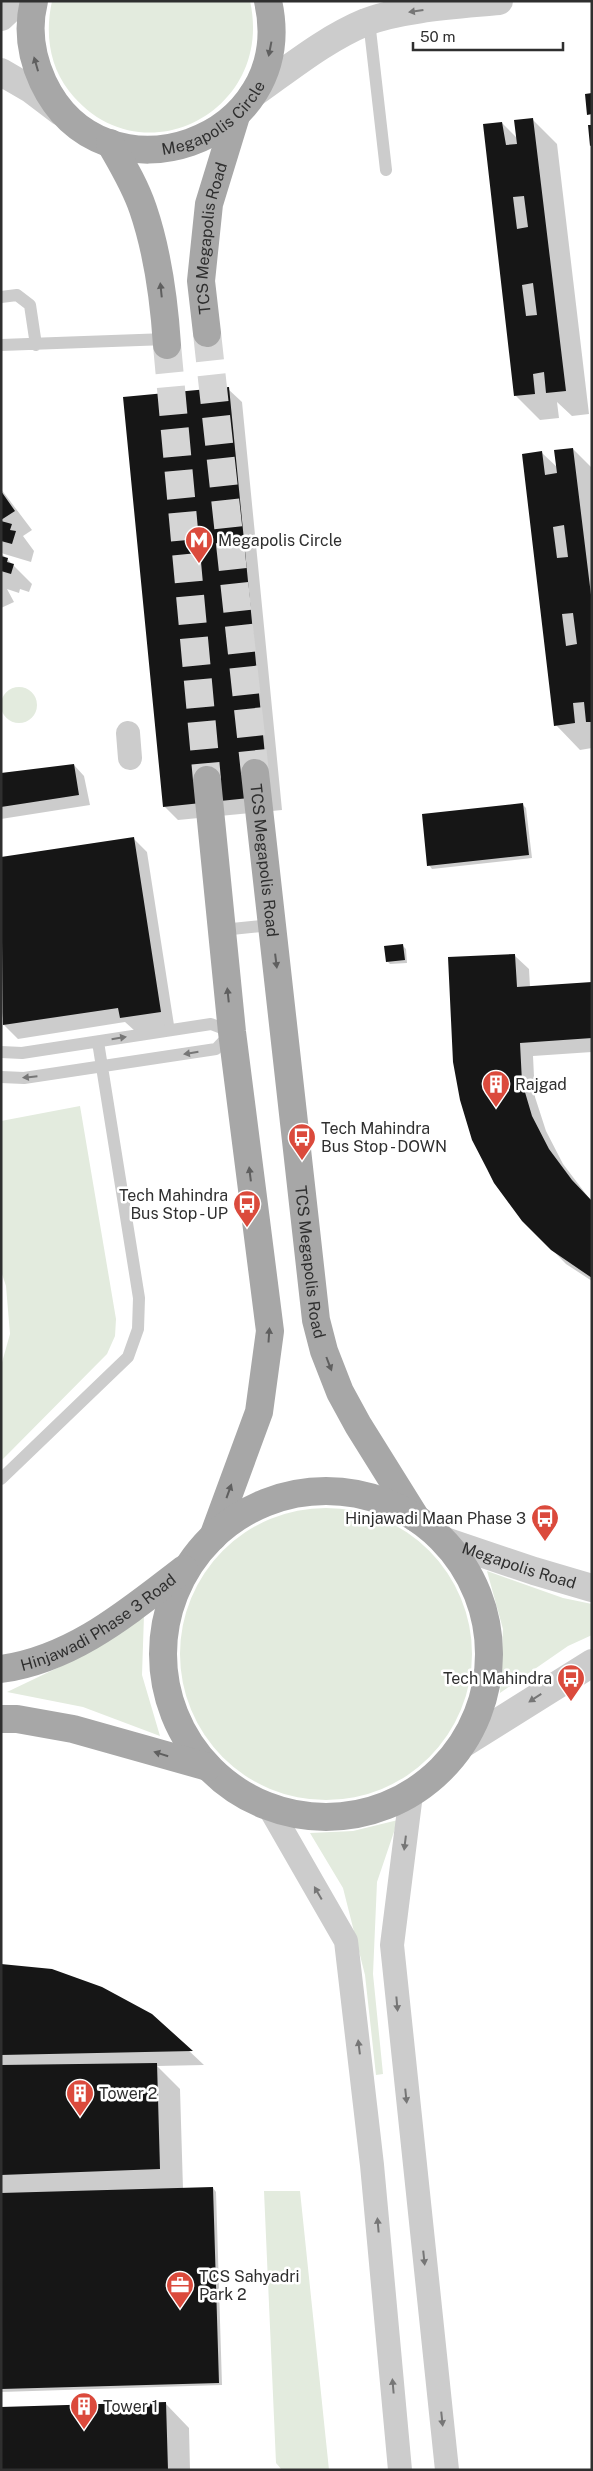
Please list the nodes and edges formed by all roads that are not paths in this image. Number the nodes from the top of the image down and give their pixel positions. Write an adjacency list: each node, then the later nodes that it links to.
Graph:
1 (18, 1): 5 (street)
2 (34, 1): 9 (main road, Megapolis Circle, one-way to 2)
3 (268, 1): 8 (main road, Megapolis Circle, one-way to 8)
4 (499, 1): 6 (street, one-way to 6)
5 (1, 17)
6 (369, 21): 8 (street); 12 (lane)
7 (1, 72): 9 (street)
8 (254, 94): 10 (main road, Megapolis Circle)
9 (64, 114): 11 (main road, Megapolis Circle)
10 (236, 116): 11 (main road, Megapolis Circle); 14 (main road, TCS Megapolis Road)
11 (110, 143): 15 (main road, one-way to 11)
12 (386, 170)
13 (1, 297): 16 (lane)
14 (207, 333)
15 (167, 342): 16 (lane)
16 (36, 344): 17 (lane)
17 (1, 345)
18 (128, 733): 19 (street)
19 (130, 758)
20 (255, 773): 22 (main road, TCS Megapolis Road)
21 (207, 780): 23 (main road)
22 (271, 924): 23 (lane); 30 (main road, TCS Megapolis Road, one-way to 30)
23 (222, 930): 24 (main road, one-way to 23)
24 (232, 1032): 25 (lane, one-way to 24); 27 (lane, one-way to 27); 31 (main road, one-way to 24)
25 (98, 1042): 26 (lane); 27 (lane)
26 (1, 1052)
27 (102, 1067): 28 (lane, one-way to 28); 29 (lane)
28 (1, 1077)
29 (1, 1479)
30 (416, 1518): 31 (main road); 32 (main road)
31 (212, 1537): 33 (main road)
32 (445, 1541): 34 (street, Megapolis Road); 38 (main road)
33 (189, 1565): 36 (main road, Hinjawadi Phase 3 Road); 39 (main road)
34 (592, 1588)
35 (592, 1663): 38 (street, one-way to 38)
36 (1, 1669)
37 (1, 1719): 39 (main road, one-way to 37)
38 (464, 1744): 40 (main road)
39 (208, 1768): 41 (main road)
40 (411, 1794): 41 (main road); 43 (street, one-way to 43)
41 (269, 1807): 42 (street, one-way to 41)
42 (400, 2470)
43 (447, 2470)

